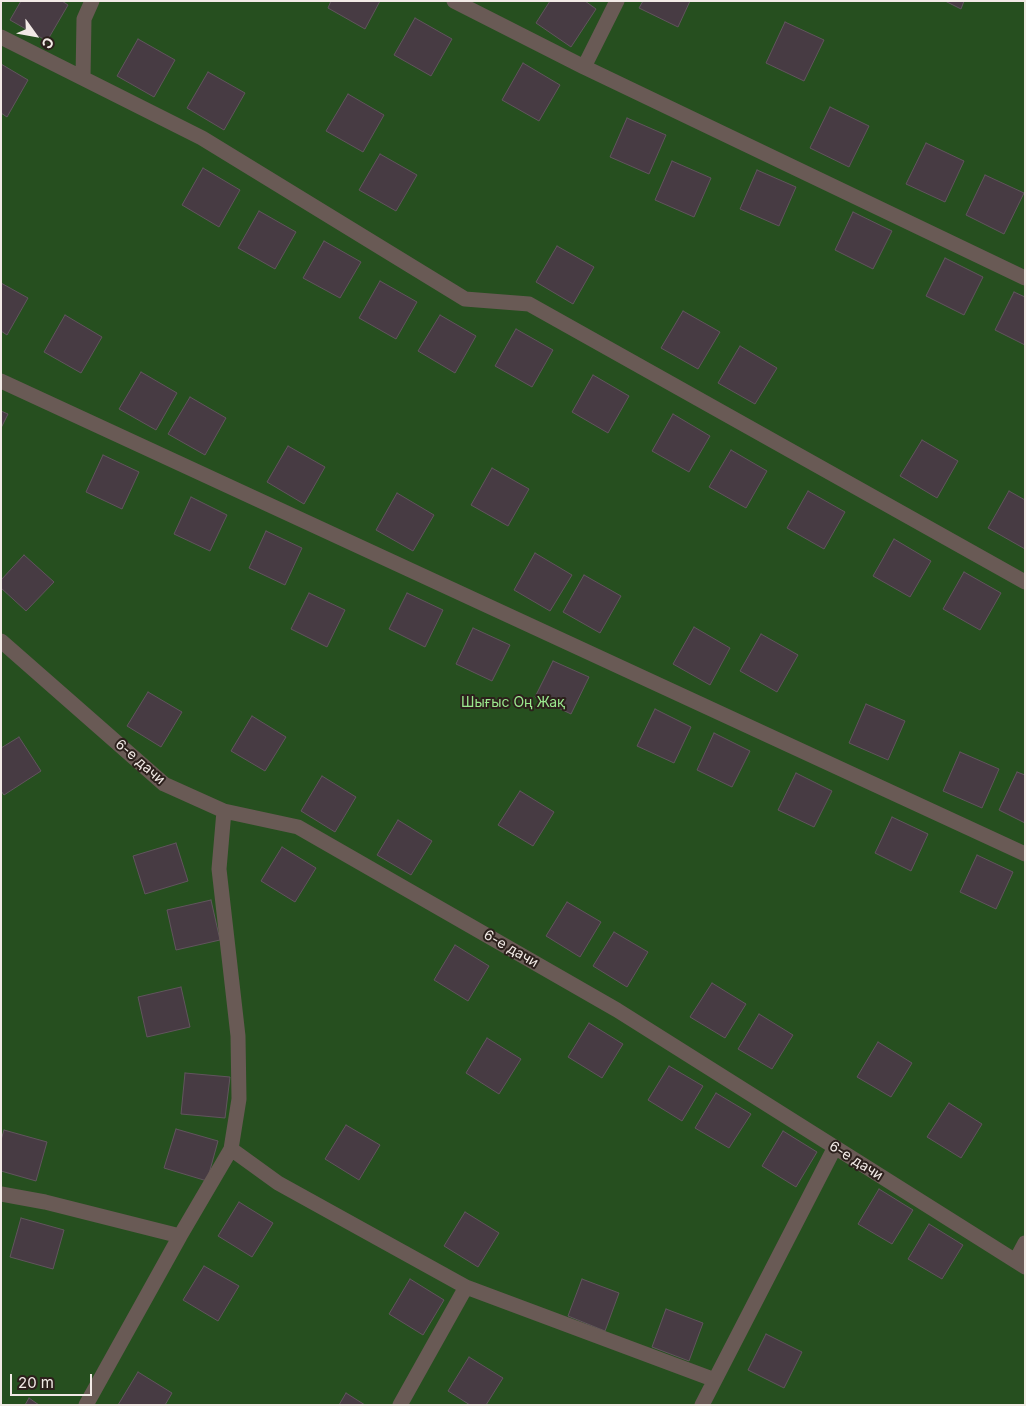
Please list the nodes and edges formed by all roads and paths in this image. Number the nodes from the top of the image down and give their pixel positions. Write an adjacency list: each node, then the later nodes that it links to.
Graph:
1 (92, 1): 6 (lane)
2 (454, 1): 5 (lane)
3 (617, 1): 5 (lane)
4 (1, 36): 6 (lane)
5 (584, 67): 7 (lane)
6 (83, 78): 9 (lane)
7 (1025, 278)
8 (1, 382): 12 (lane)
9 (1025, 582)
10 (1, 641): 11 (lane, 6-е дачи)
11 (224, 811): 13 (lane, 6-е дачи); 14 (lane)
12 (1025, 854)
13 (835, 1147): 18 (lane, 6-е дачи); 20 (lane)
14 (231, 1149): 16 (lane); 19 (lane)
15 (1, 1194): 16 (lane)
16 (180, 1236): 21 (lane)
17 (1025, 1243): 18 (lane)
18 (1020, 1264)
19 (466, 1287): 20 (lane); 22 (lane)
20 (715, 1380): 23 (lane)
21 (86, 1405)
22 (400, 1405)
23 (702, 1405)

